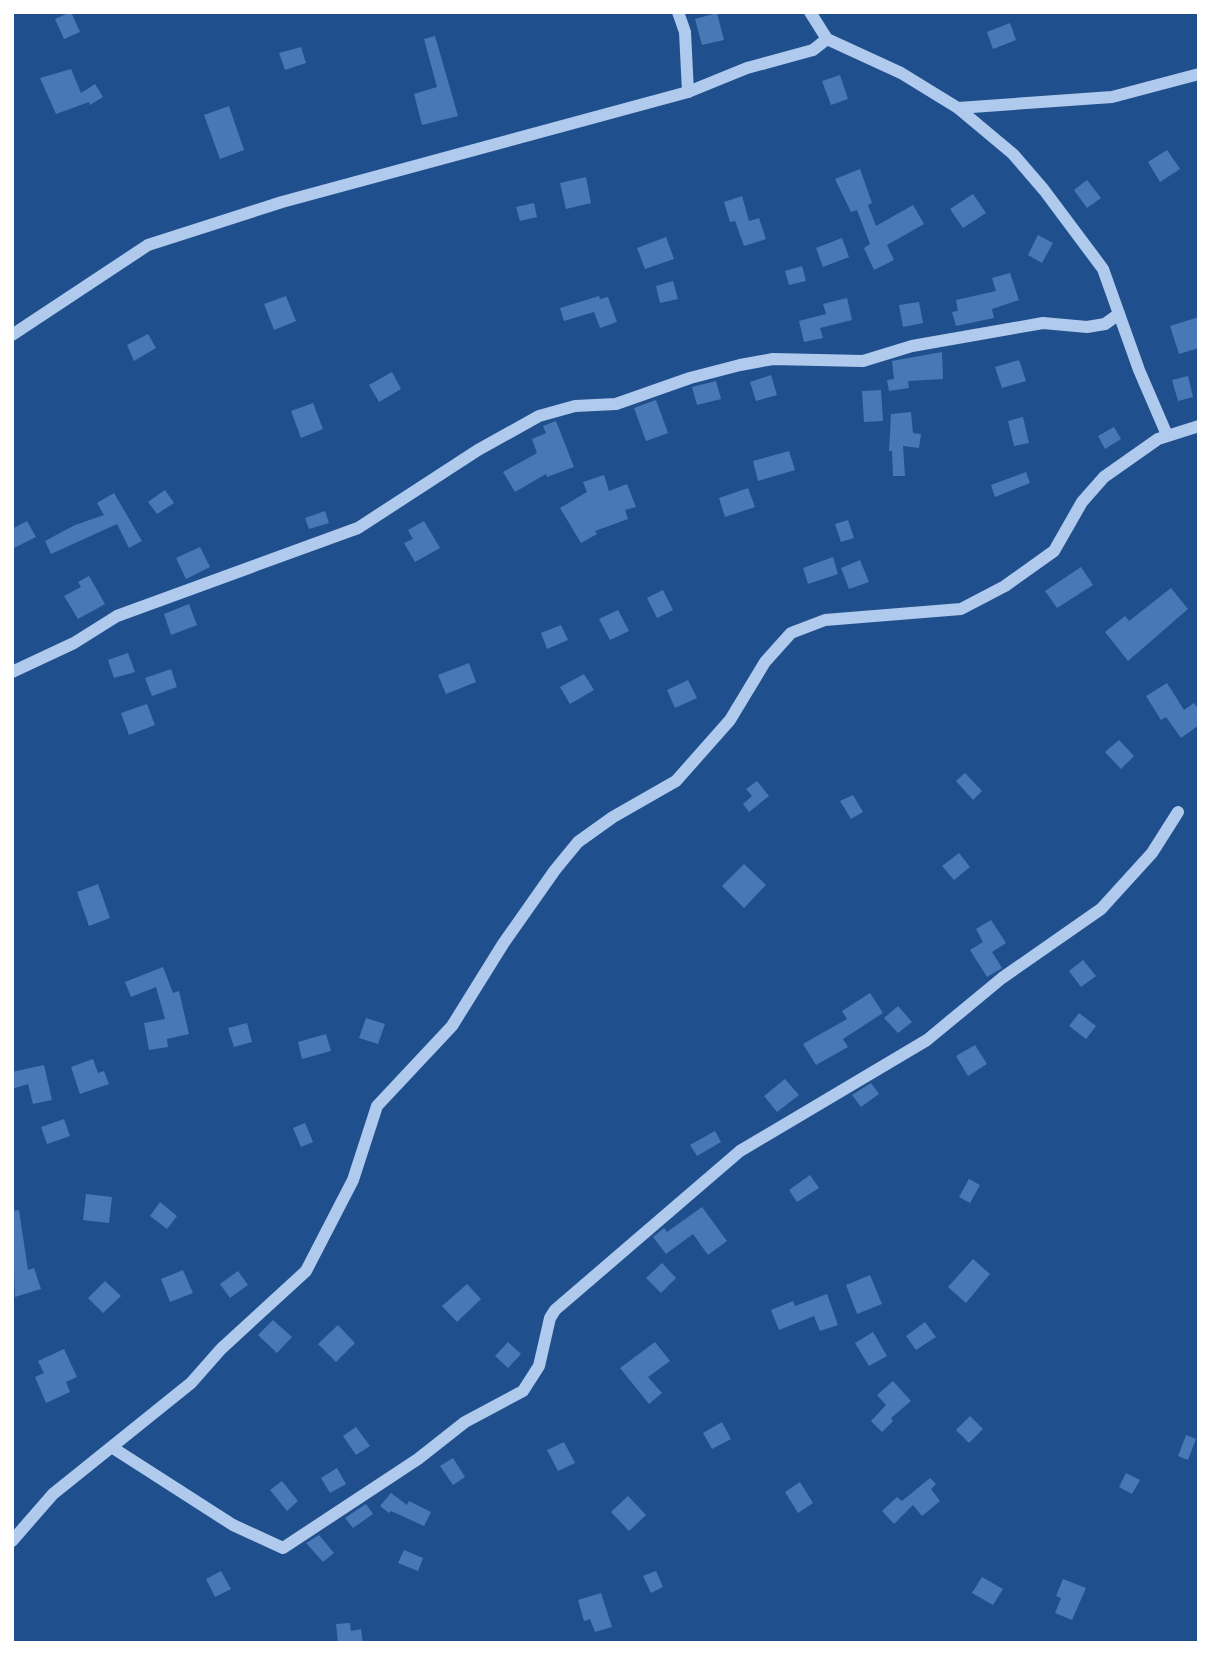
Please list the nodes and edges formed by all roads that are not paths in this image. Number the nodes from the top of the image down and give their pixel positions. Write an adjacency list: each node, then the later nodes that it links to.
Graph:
1 (678, 12): 5 (street)
2 (810, 12): 3 (street)
3 (827, 39): 5 (street); 6 (street)
4 (1199, 74): 6 (street)
5 (688, 92): 8 (street)
6 (958, 108): 7 (street)
7 (1119, 314): 10 (street); 11 (street)
8 (12, 335)
9 (1199, 426): 10 (street)
10 (1167, 435): 13 (street)
11 (12, 672)
12 (1178, 813): 13 (street)
13 (113, 1448): 14 (street)
14 (12, 1541)

